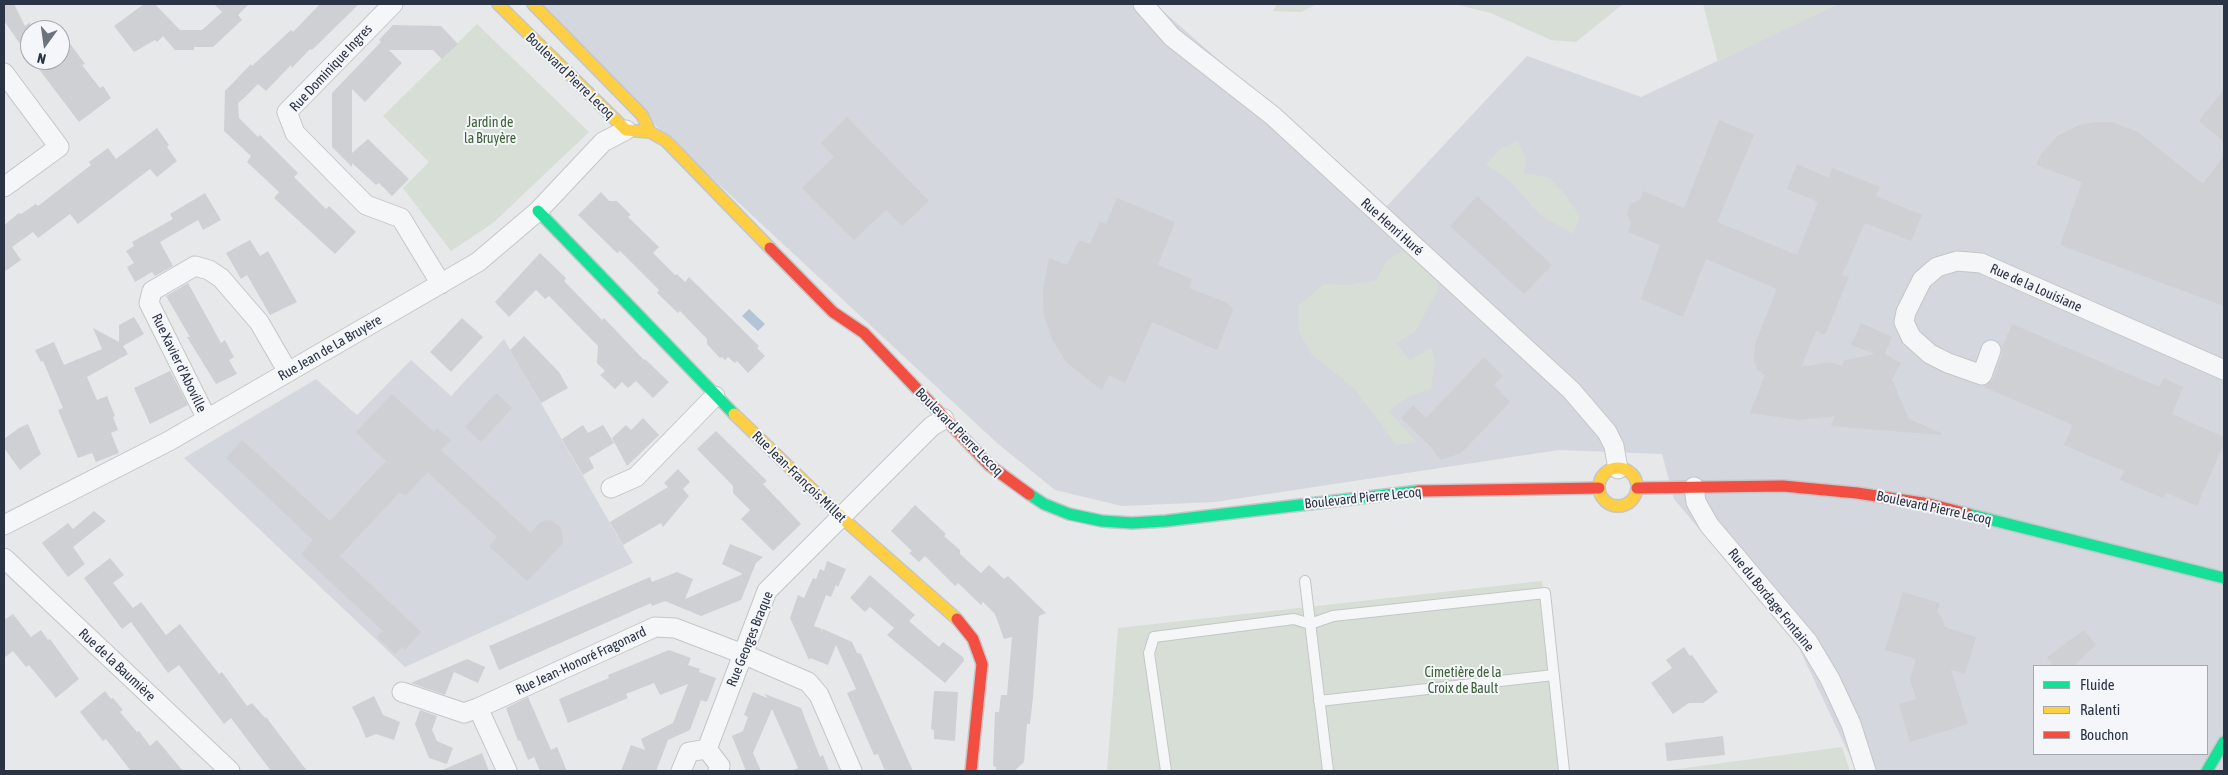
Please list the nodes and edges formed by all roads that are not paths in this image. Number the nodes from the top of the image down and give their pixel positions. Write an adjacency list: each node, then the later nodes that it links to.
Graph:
1 (393, 4): 10 (street, Rue Dominique Ingres)
2 (498, 4): 6 (street, Boulevard Pierre Lecoq)
3 (533, 4): 7 (street, Boulevard Pierre Lecoq)
4 (1143, 4): 17 (street, Rue Henri Huré)
5 (4, 73): 8 (street)
6 (626, 130): 7 (street, Boulevard Pierre Lecoq); 9 (street, Rue Jean de La Bruyère)
7 (650, 132): 15 (street, Boulevard Pierre Lecoq)
8 (4, 187)
9 (538, 211): 10 (street, Rue Jean de La Bruyère); 14 (street, Rue Jean-François Millet)
10 (442, 284): 13 (street, Rue Jean de La Bruyère)
11 (1992, 350): 12 (street, Rue de la Louisiane)
12 (2224, 370)
13 (288, 372): 16 (street, Rue Jean de La Bruyère); 16 (street, Rue Xavier d'Aboville)
14 (716, 396): 19 (street); 22 (street, Rue Jean-François Millet)
15 (944, 419): 20 (street, Boulevard Pierre Lecoq); 22 (street, Rue Georges Braque)
16 (207, 420): 23 (street, Rue Jean de La Bruyère)
17 (1618, 468): 20 (street); 21 (street)
18 (1694, 487): 21 (street, Boulevard Pierre Lecoq); 25 (street, Boulevard Pierre Lecoq); 44 (street, Rue du Bordage Fontaine)
19 (611, 488)
20 (1600, 488): 21 (street)
21 (1637, 488)
22 (841, 518): 28 (street, Rue Georges Braque); 40 (street, Rue Jean-François Millet)
23 (4, 524)
24 (4, 558): 35 (street, Rue de la Baumière)
25 (2224, 578)
26 (1305, 581): 27 (lane)
27 (1310, 624): 29 (lane); 31 (lane); 41 (lane)
28 (743, 654): 32 (street, Rue Jean-Honoré Fragonard); 34 (street, Rue Georges Braque); 39 (street, Rue Jean-Honoré Fragonard)
29 (1554, 675): 31 (lane); 43 (lane)
30 (402, 692): 32 (street, Rue Jean-Honoré Fragonard)
31 (1319, 701): 42 (lane)
32 (478, 708): 36 (street)
33 (2224, 742): 45 (street)
34 (707, 748): 37 (street); 38 (street)
35 (230, 771)
36 (507, 771)
37 (681, 771)
38 (718, 771)
39 (852, 771)
40 (971, 771)
41 (1166, 771)
42 (1328, 771)
43 (1564, 771)
44 (1866, 771)
45 (2207, 771)

